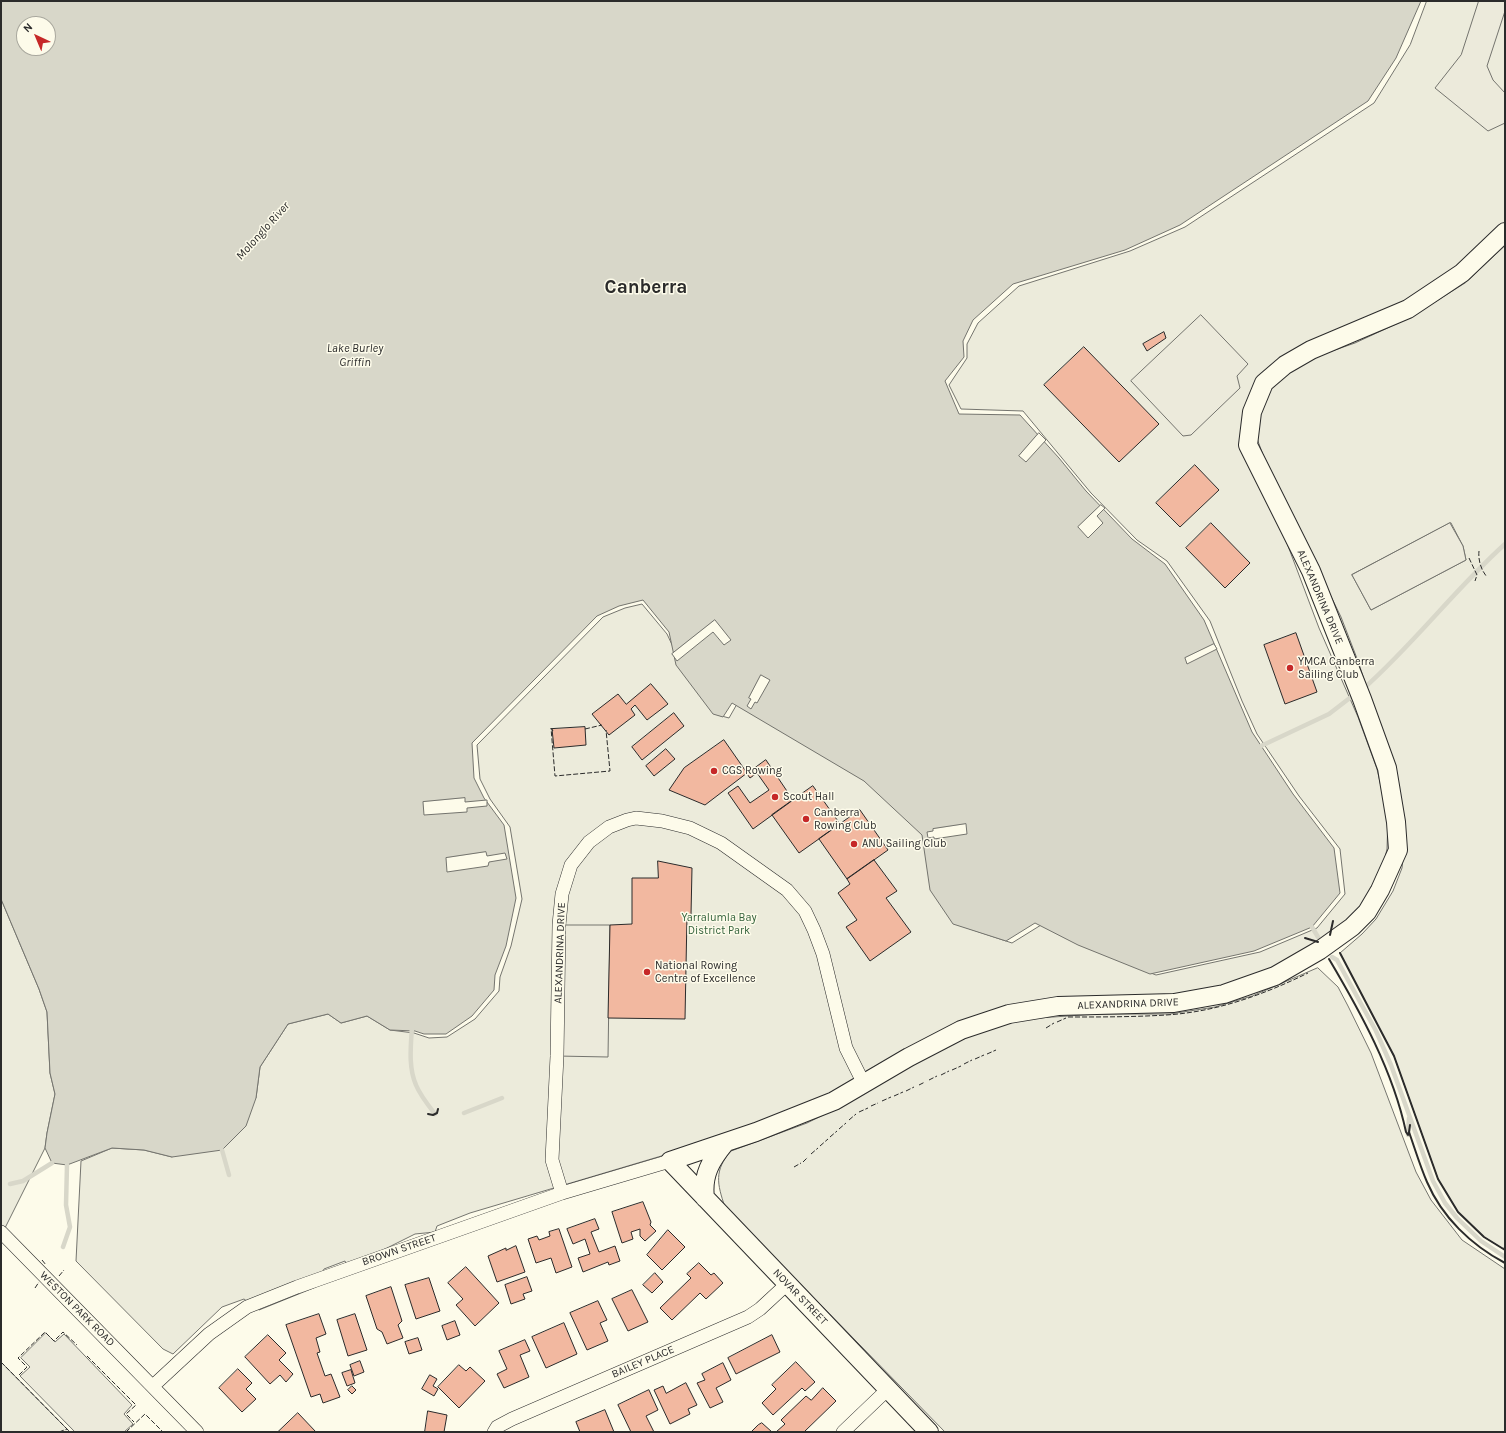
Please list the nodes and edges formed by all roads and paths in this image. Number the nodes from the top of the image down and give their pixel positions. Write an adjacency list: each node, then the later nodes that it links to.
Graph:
1 (1505, 232): 2 (main road, ALEXANDRINA DRIVE)
2 (864, 1084): 3 (main road, ALEXANDRINA DRIVE); 5 (street, ALEXANDRINA DRIVE)
3 (725, 1142): 4 (main road, ALEXANDRINA DRIVE); 6 (main road)
4 (670, 1161): 5 (street, BROWN STREET); 6 (main road, NOVAR STREET)
5 (562, 1193): 9 (street, BROWN STREET)
6 (705, 1198): 8 (main road, NOVAR STREET)
7 (1, 1232): 9 (street, WESTON PARK ROAD)
8 (787, 1284): 10 (main road, NOVAR STREET); 12 (street, BAILEY PLACE)
9 (153, 1386): 11 (street, WESTON PARK ROAD)
10 (888, 1389): 13 (street); 14 (main road, NOVAR STREET)
11 (197, 1432)
12 (494, 1432)
13 (844, 1432)
14 (929, 1432)

